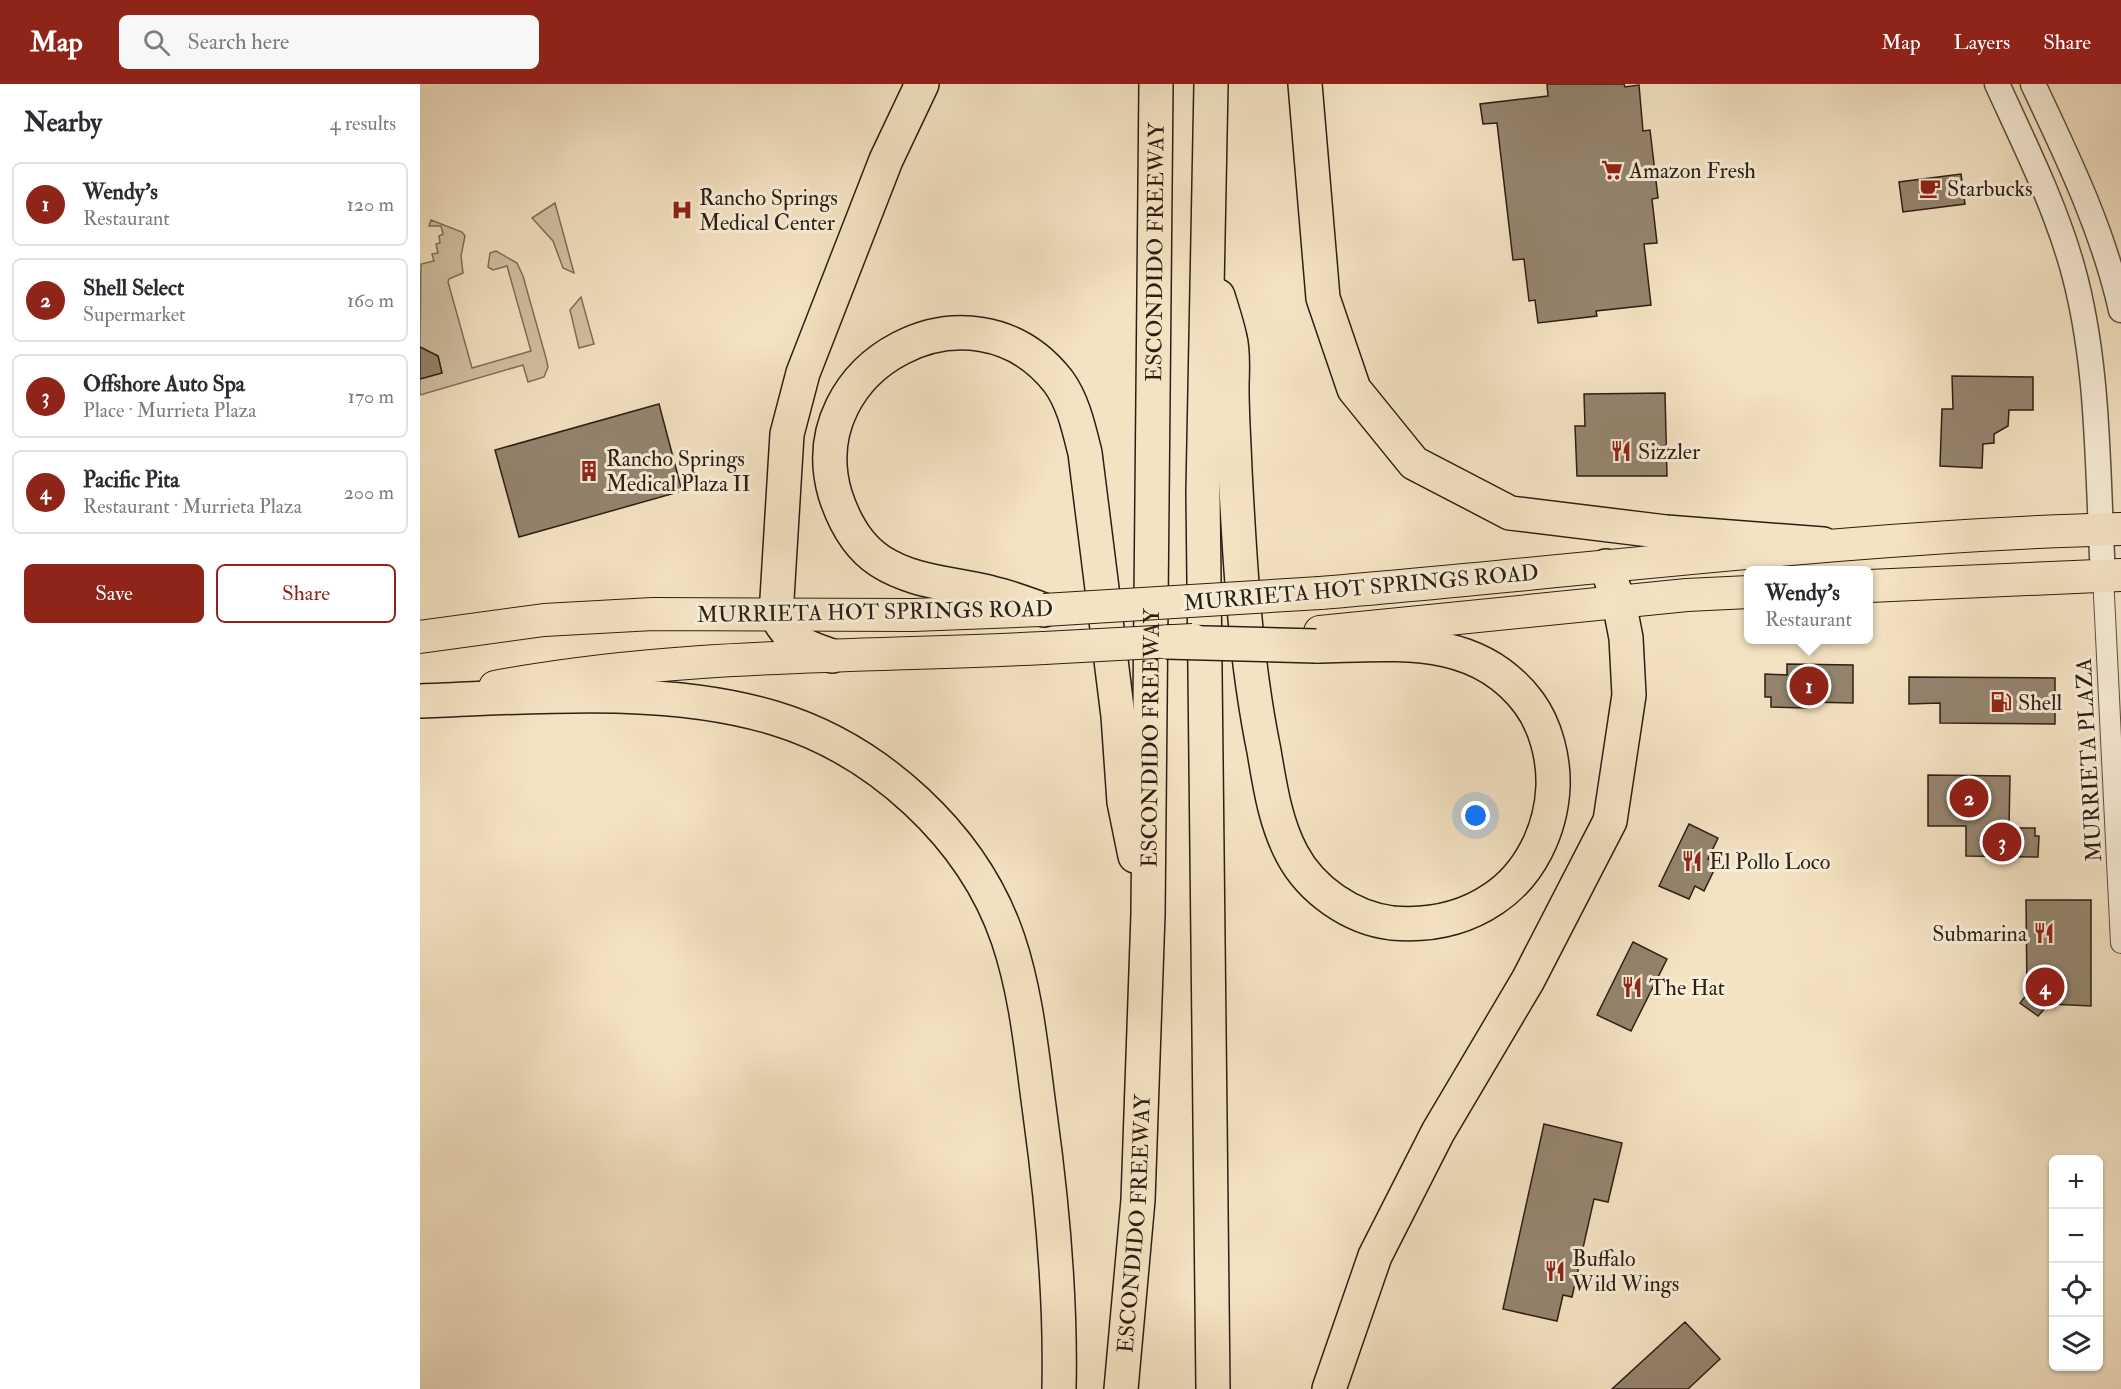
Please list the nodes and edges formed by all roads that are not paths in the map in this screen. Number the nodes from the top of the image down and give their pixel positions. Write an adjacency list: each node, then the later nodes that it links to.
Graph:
1 (922, 84): 17 (highway)
2 (1156, 84): 23 (highway, ESCONDIDO FREEWAY)
3 (1211, 84): 7 (highway)
4 (1305, 84): 10 (highway)
5 (1997, 84): 9 (street)
6 (2033, 84): 8 (street)
7 (1209, 266): 19 (highway); 27 (highway)
8 (2121, 310)
9 (2111, 529): 10 (main road, MURRIETA HOT SPRINGS ROAD); 12 (street)
10 (1823, 544): 11 (main road, MURRIETA HOT SPRINGS ROAD)
11 (1606, 566): 15 (highway); 16 (main road, MURRIETA HOT SPRINGS ROAD, bridge)
12 (2112, 575): 13 (main road); 24 (street, MURRIETA PLAZA)
13 (1873, 586)
14 (1744, 592): 15 (main road, MURRIETA HOT SPRINGS ROAD)
15 (1618, 602): 19 (main road, MURRIETA HOT SPRINGS ROAD); 28 (highway)
16 (1044, 610): 17 (main road, MURRIETA HOT SPRINGS ROAD); 23 (highway)
17 (776, 615): 18 (main road, MURRIETA HOT SPRINGS ROAD); 21 (highway)
18 (420, 637)
19 (1316, 639): 20 (highway, bridge)
20 (1166, 642): 21 (main road, MURRIETA HOT SPRINGS ROAD, bridge)
21 (832, 656): 22 (main road, MURRIETA HOT SPRINGS ROAD)
22 (420, 701): 25 (highway)
23 (1148, 914): 26 (highway, ESCONDIDO FREEWAY)
24 (2121, 943)
25 (1059, 1389)
26 (1121, 1389)
27 (1213, 1389)
28 (1329, 1389)

